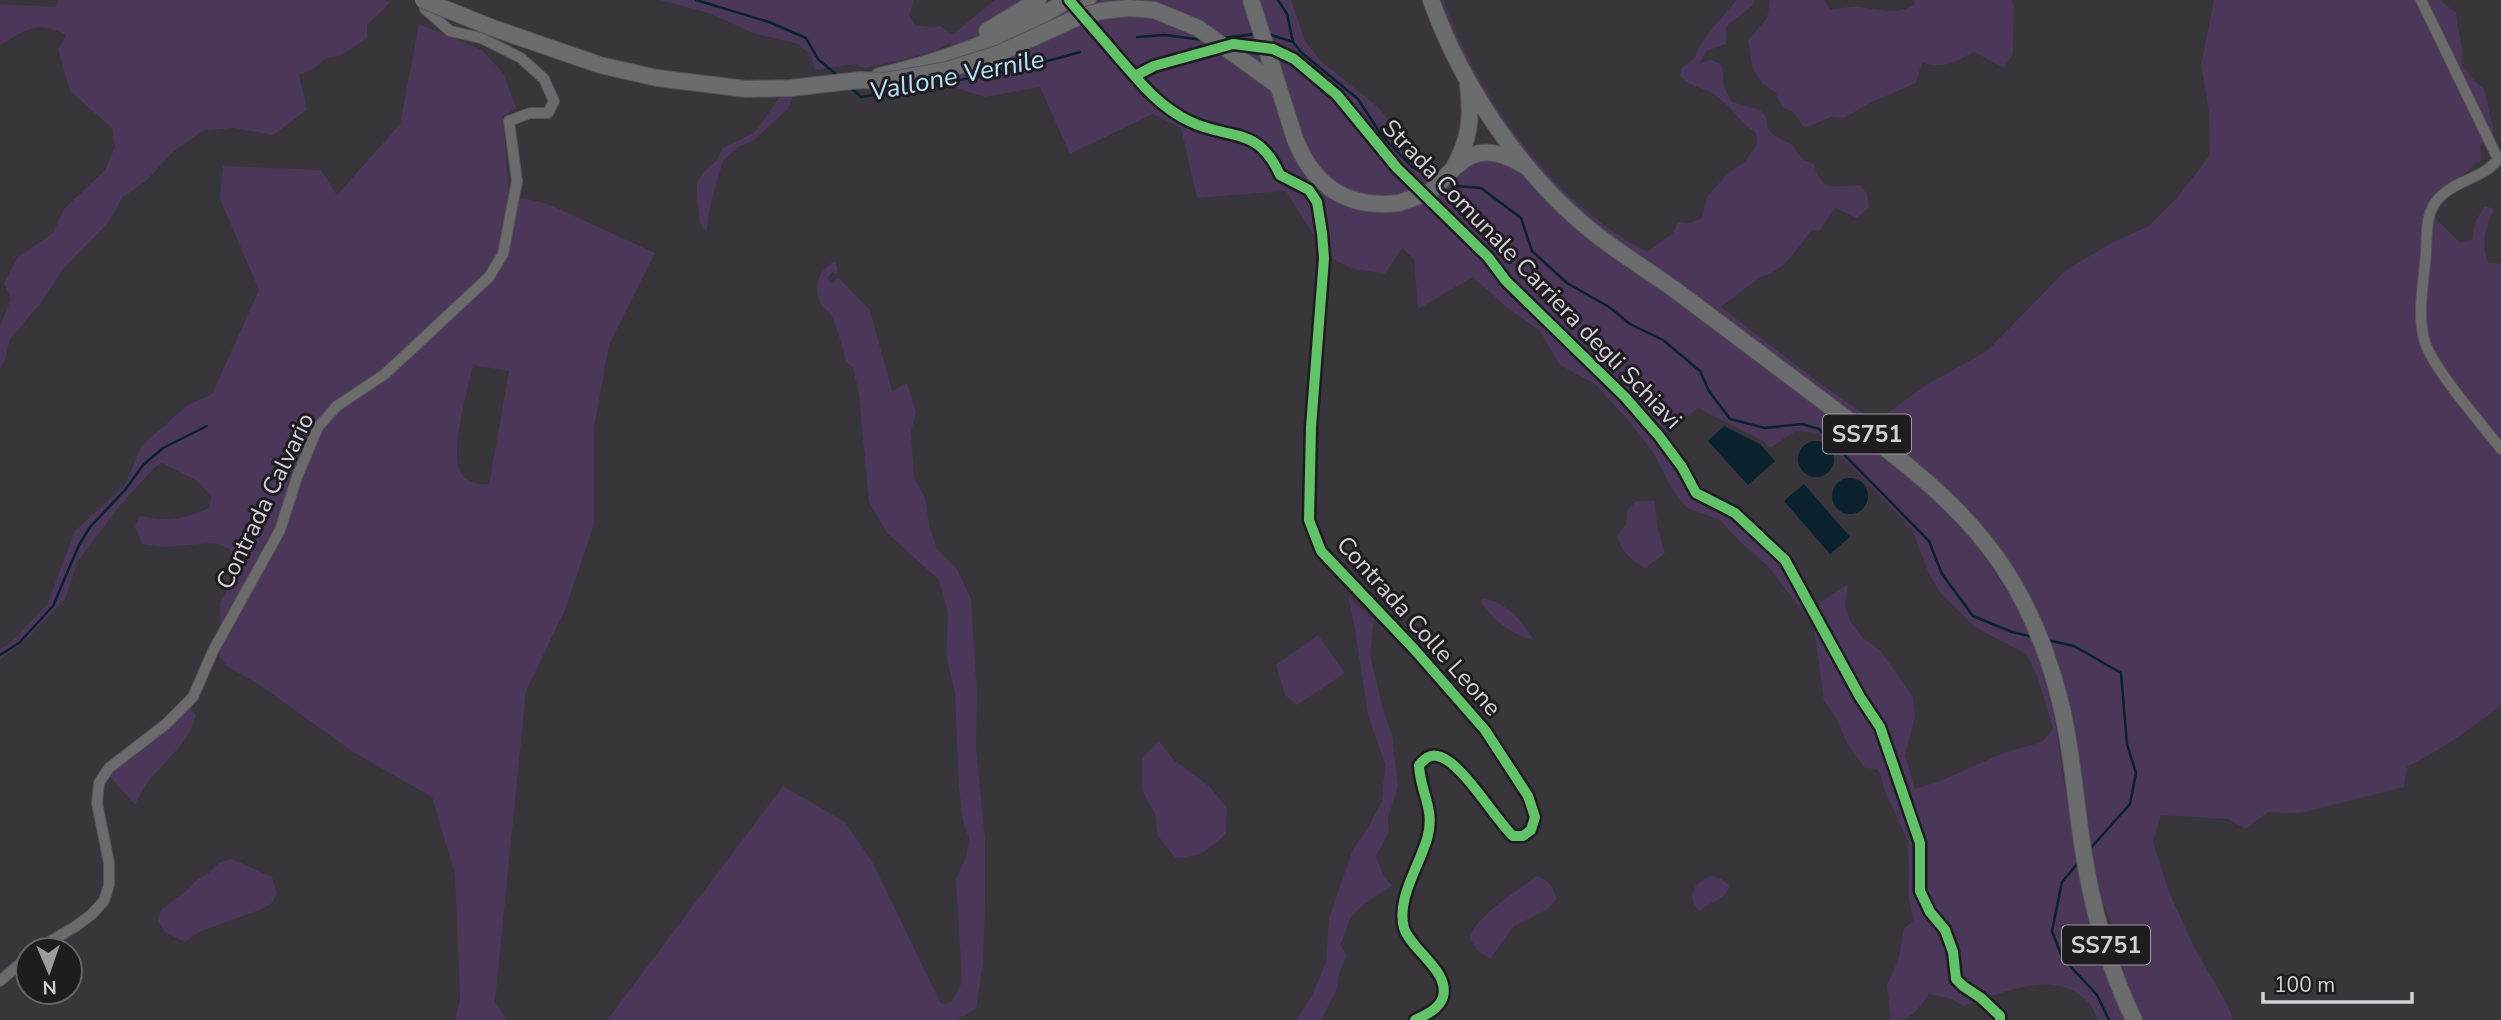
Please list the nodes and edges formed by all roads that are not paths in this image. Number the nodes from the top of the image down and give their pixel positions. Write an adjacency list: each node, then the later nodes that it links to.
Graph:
1 (424, 0): 10 (main road, bridge); 16 (street, Contrada Calvario)
2 (1038, 0): 8 (main road)
3 (1091, 0): 7 (street)
4 (1251, 0): 12 (main road, bridge)
5 (1432, 0): 11 (main road)
6 (2421, 0): 15 (street)
7 (1071, 3): 8 (main road); 9 (street, Contrada Colle Leone)
8 (940, 58): 10 (main road)
9 (1135, 76): 19 (street, Contrada Colle Leone); 20 (street, Strada Comunale Carriera degli Schiavi)
10 (860, 80): 12 (main road, bridge)
11 (1467, 80): 13 (main road); 14 (main road)
12 (1277, 85): 13 (main road, bridge)
13 (1453, 169): 14 (main road)
14 (1530, 169): 21 (main road, SS751)
15 (2501, 449)
16 (59, 936)
17 (14, 969): 18 (street)
18 (0, 981)
19 (1415, 1020)
20 (2000, 1020)
21 (2134, 1020)

